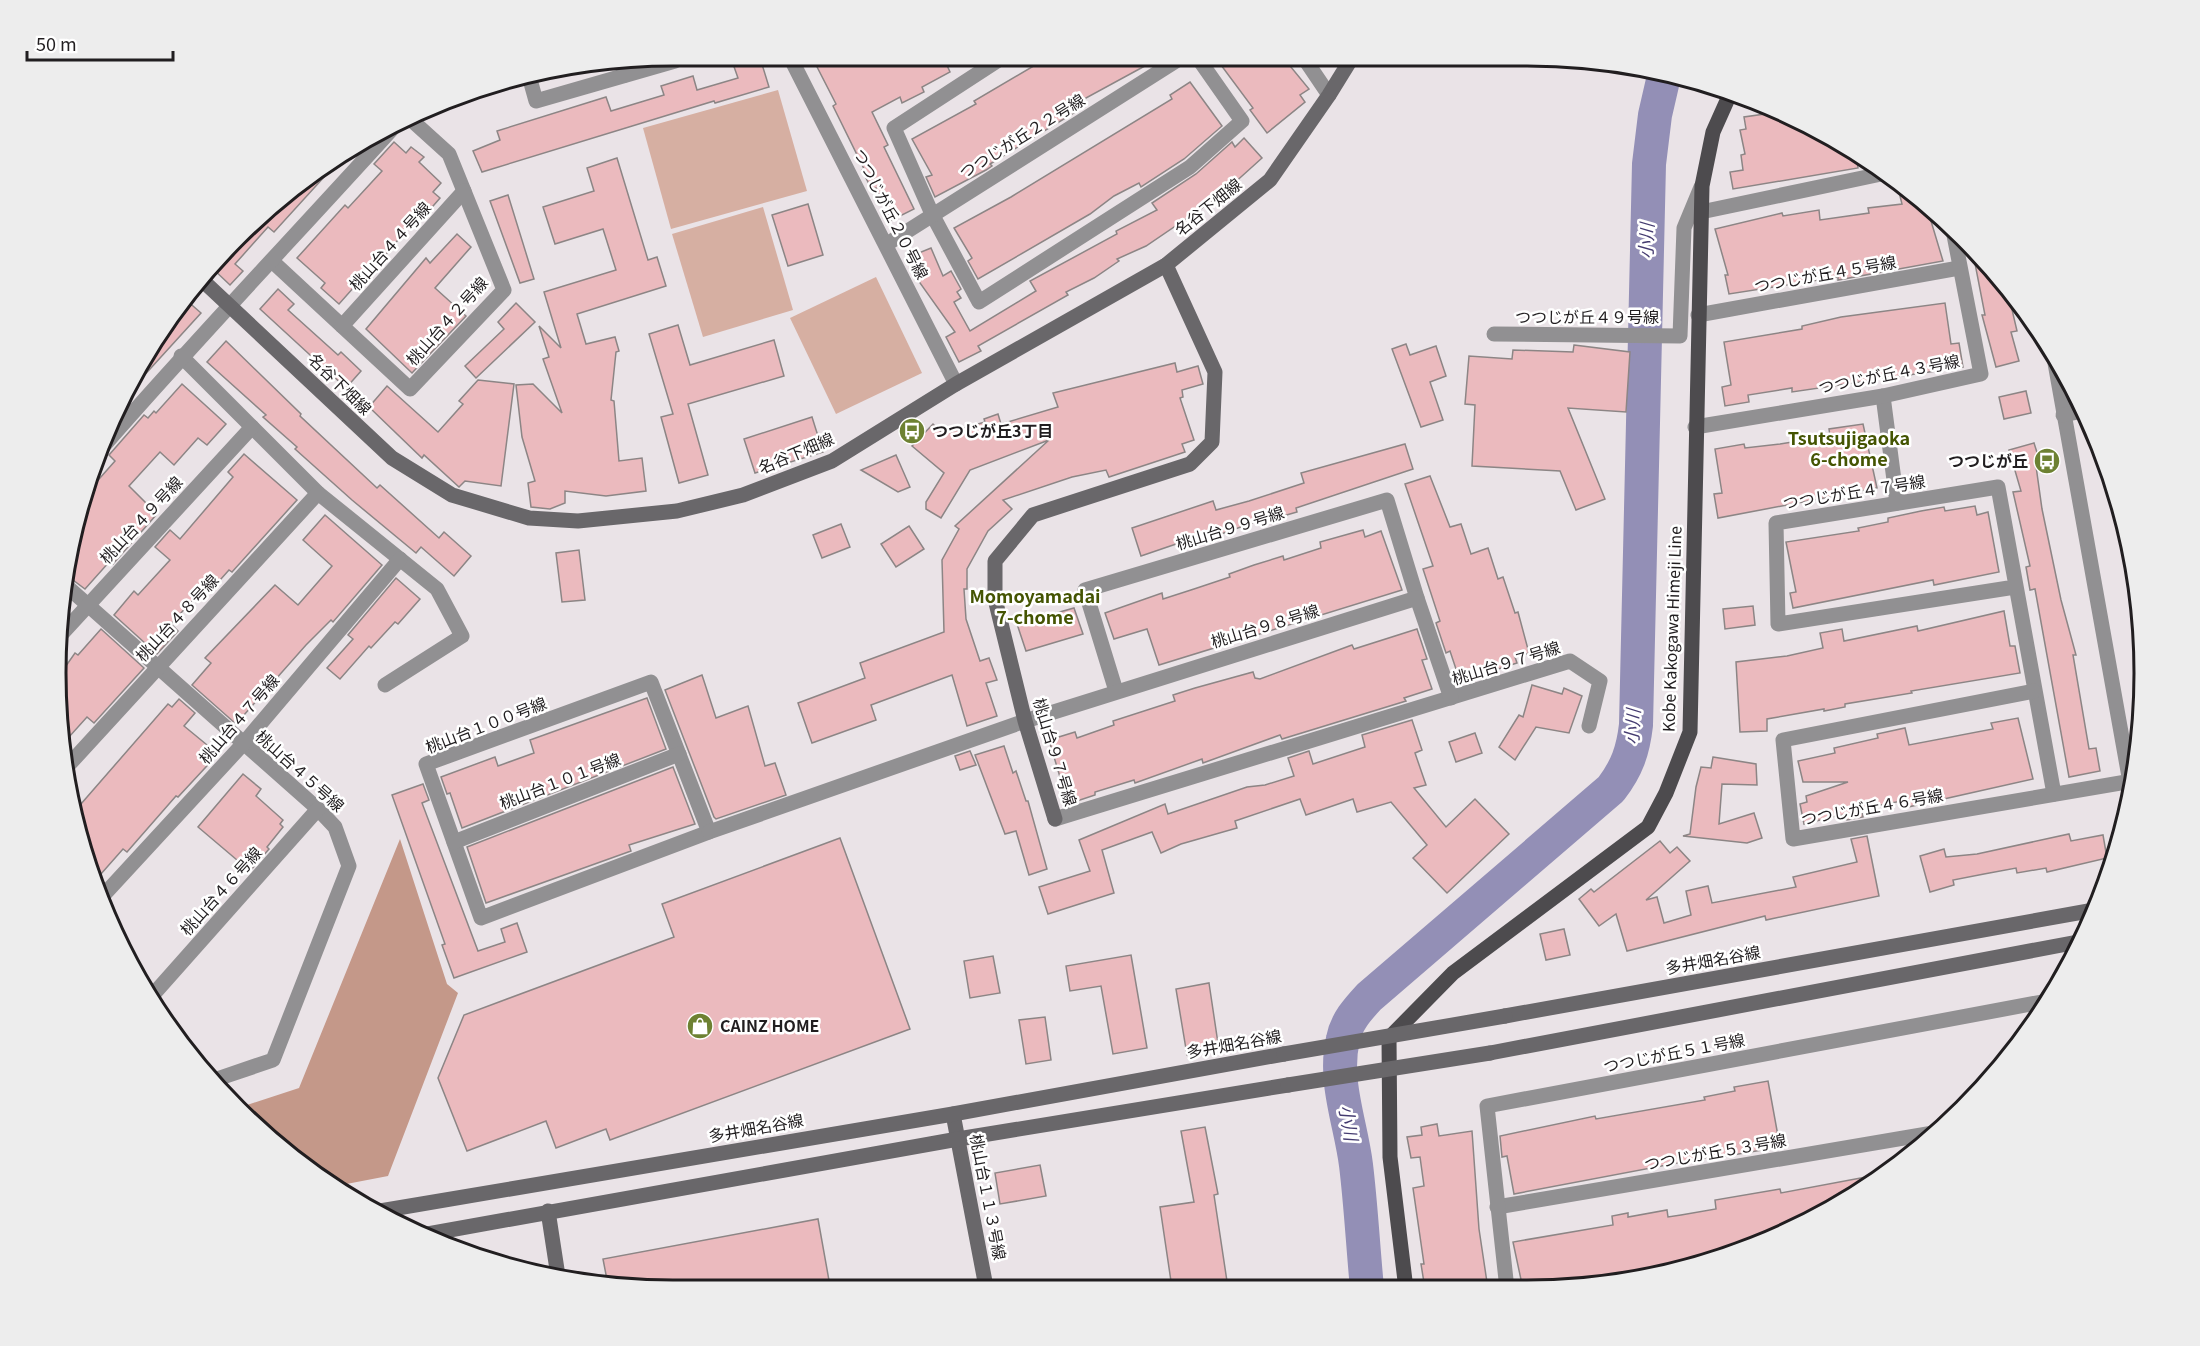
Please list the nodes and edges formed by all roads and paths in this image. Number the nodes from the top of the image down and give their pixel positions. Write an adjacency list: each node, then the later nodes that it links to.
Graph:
1 (795, 66): 19 (street, つつじが丘２０号線)
2 (989, 66): 17 (street)
3 (1168, 66): 17 (street, つつじが丘２２号線)
4 (1203, 66): 17 (street)
5 (1309, 66): 9 (street)
6 (1347, 66): 9 (street, 名谷下畑線)
7 (623, 68): 8 (street)
8 (531, 84)
9 (1329, 95): 21 (street, 名谷下畑線)
10 (1728, 100): 14 (main road, Kobe Kakogawa Himeji Line)
11 (416, 124): 15 (street, 桃山台４２号線)
12 (382, 141): 20 (street)
13 (1875, 175): 16 (street)
14 (1702, 186): 16 (main road, Kobe Kakogawa Himeji Line); 27 (street, つつじが丘４９号線)
15 (464, 190): 26 (street, 桃山台４４号線); 26 (street, 桃山台４２号線)
16 (1701, 212): 25 (main road, Kobe Kakogawa Himeji Line)
17 (932, 214): 19 (street, つつじが丘２２号線)
18 (1955, 243): 22 (street, つつじが丘４３号線)
19 (887, 244): 30 (street, つつじが丘２０号線)
20 (273, 262): 24 (street); 26 (street, 桃山台４２号線)
21 (1166, 265): 30 (street, 名谷下畑線); 50 (street, 桃山台９７号線)
22 (1959, 268): 25 (street, つつじが丘４５号線); 31 (street, つつじが丘４３号線)
23 (207, 284): 24 (street, 名谷下畑線)
24 (231, 305): 28 (street); 30 (street, 名谷下畑線)
25 (1698, 315): 35 (main road, Kobe Kakogawa Himeji Line)
26 (342, 326)
27 (1494, 334)
28 (181, 356): 34 (street); 36 (street)
29 (2057, 378): 33 (street)
30 (956, 384)
31 (1883, 396): 35 (street, つつじが丘４３号線); 38 (street)
32 (2075, 413): 33 (street)
33 (2063, 415): 55 (street)
34 (252, 427): 37 (street); 43 (street, 桃山台４９号線)
35 (1695, 427): 76 (main road, Kobe Kakogawa Himeji Line)
36 (117, 430)
37 (318, 493): 39 (street); 45 (street, 桃山台４８号線)
38 (1898, 503): 40 (street, つつじが丘４７号線); 40 (street, つつじが丘４７号線)
39 (400, 559): 46 (street); 52 (street, 桃山台４７号線)
40 (2015, 587): 48 (street, つつじが丘４７号線)
41 (72, 591): 43 (street, 桃山台４５号線)
42 (1417, 598): 47 (street, 桃山台９８号線); 47 (street, 桃山台９９号線); 49 (street)
43 (88, 605): 44 (street, 桃山台４９号線); 45 (street, 桃山台４５号線)
44 (68, 627)
45 (156, 667): 52 (street, 桃山台４５号線); 54 (street, 桃山台４８号線)
46 (385, 685)
47 (1116, 691): 50 (street, 桃山台９８号線)
48 (2034, 691): 57 (street, つつじが丘４７号線); 57 (street, つつじが丘４６号線)
49 (1451, 698): 50 (street, 桃山台９７号線); 51 (street, 桃山台９７号線)
50 (1025, 721): 59 (street, 桃山台１００号線)
51 (1589, 726)
52 (243, 744): 58 (street, 桃山台４５号線); 61 (street, 桃山台４７号線)
53 (679, 754): 59 (street, 桃山台１００号線); 60 (street, 桃山台１０１号線); 60 (street, 桃山台１００号線)
54 (73, 760)
55 (2127, 762)
56 (2123, 784): 57 (street, つつじが丘４６号線)
57 (2054, 794)
58 (318, 809): 64 (street, 桃山台４６号線); 66 (street, 桃山台４５号線)
59 (709, 832): 60 (street, 桃山台１００号線)
60 (454, 842)
61 (107, 892)
62 (2085, 912): 67 (street, 多井畑名谷線, bridge)
63 (2070, 944): 69 (street, bridge)
64 (156, 991)
65 (2036, 1003): 70 (street, つつじが丘５１号線)
66 (221, 1078)
67 (953, 1114): 69 (street, 桃山台１１３号線); 71 (street, 多井畑名谷線)
68 (1920, 1135): 70 (street, つつじが丘５３号線)
69 (958, 1139): 72 (street); 75 (street, 桃山台１１３号線)
70 (1497, 1207): 77 (street, つつじが丘５１号線)
71 (390, 1209)
72 (548, 1211): 73 (street); 74 (street)
73 (437, 1232)
74 (557, 1268)
75 (986, 1280)
76 (1406, 1280)
77 (1506, 1280)

